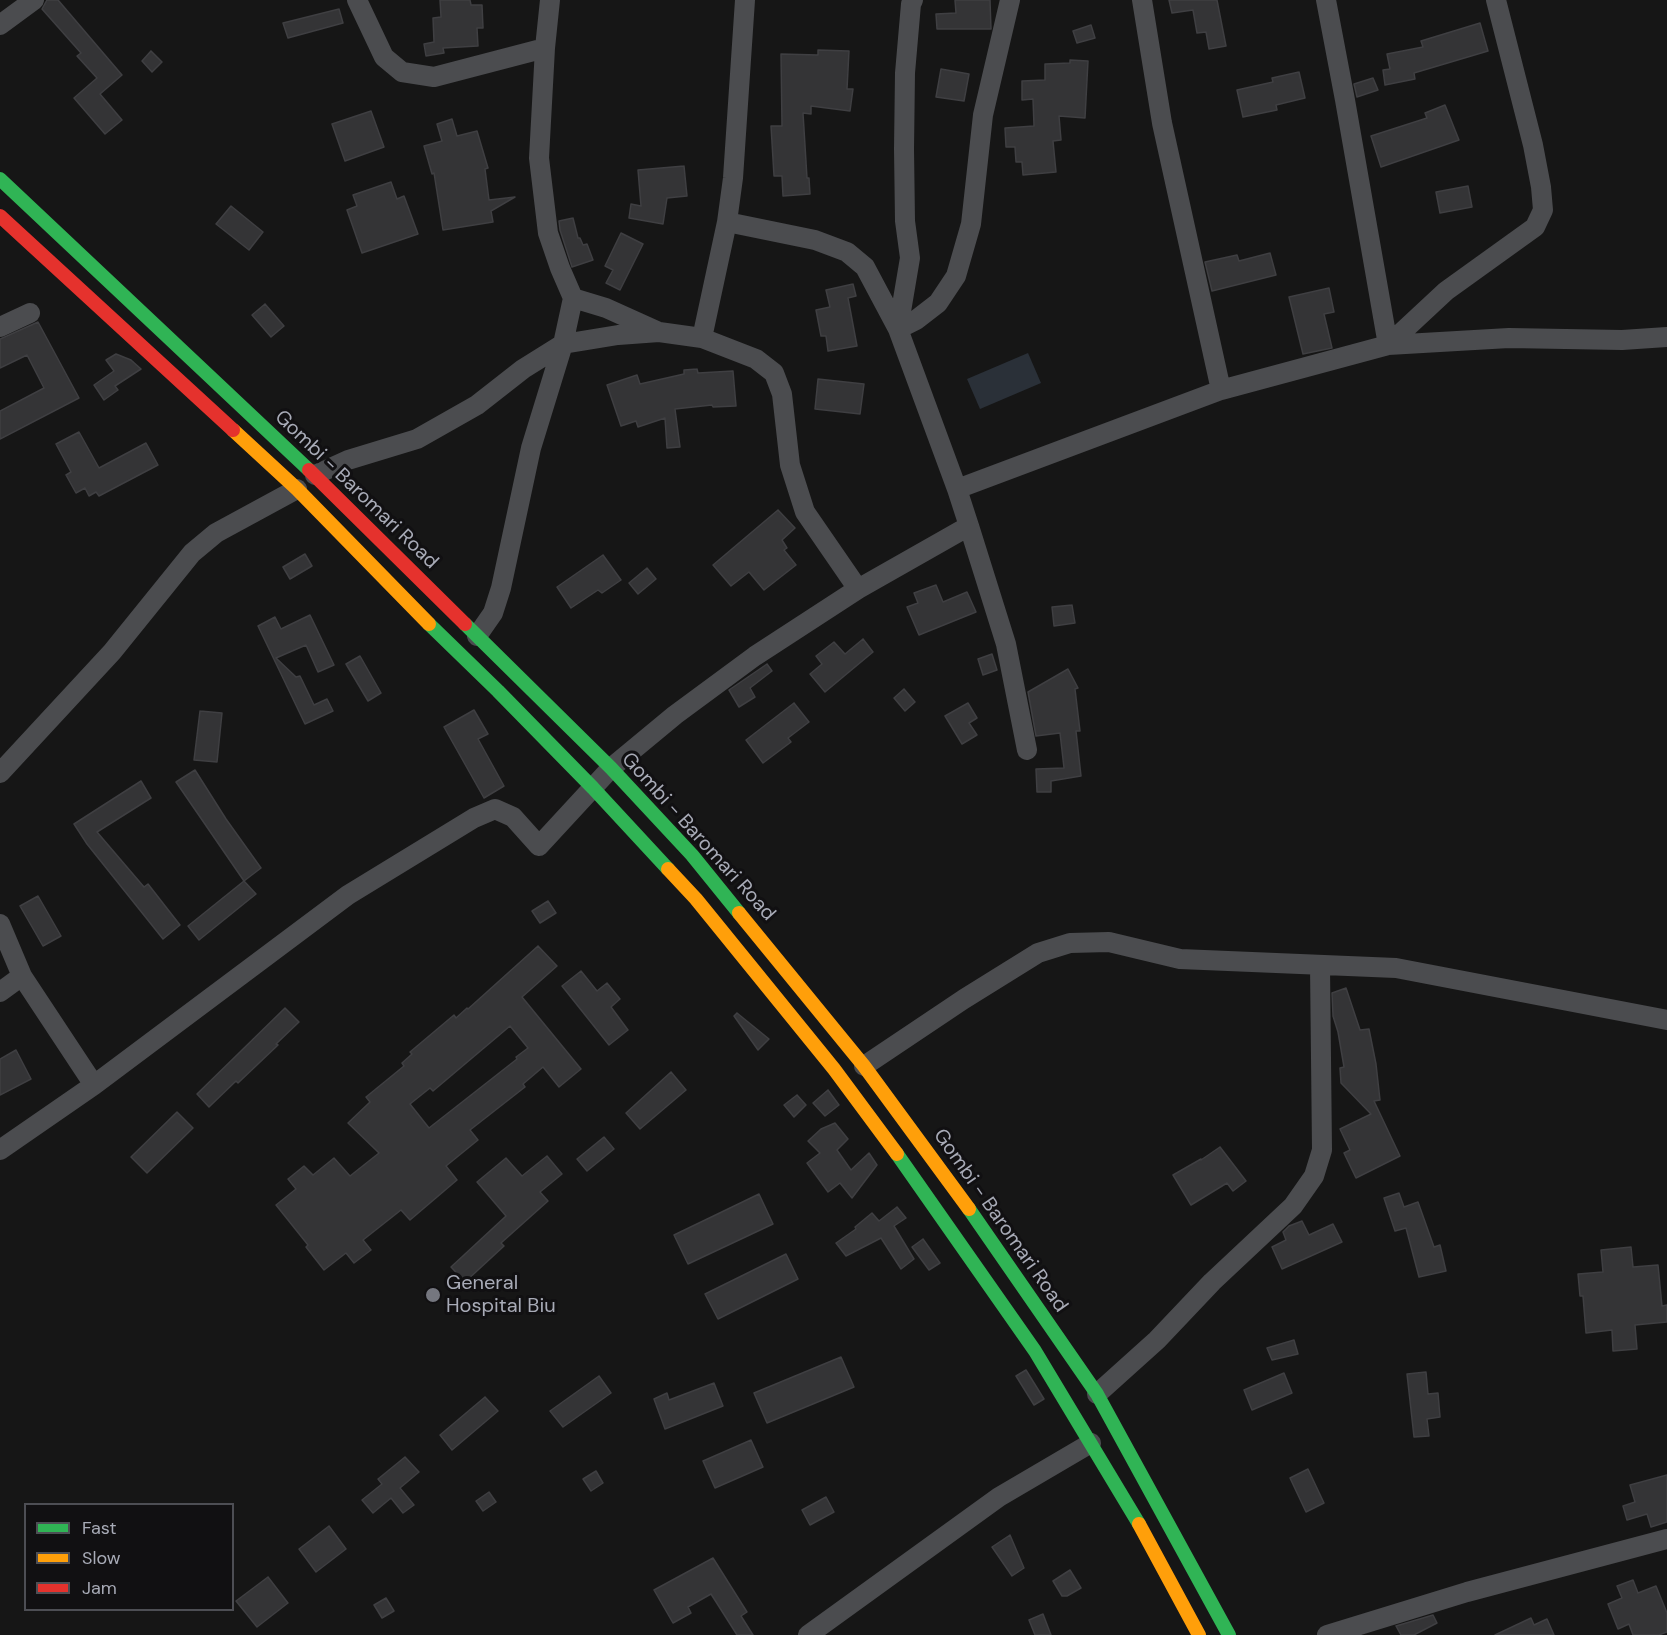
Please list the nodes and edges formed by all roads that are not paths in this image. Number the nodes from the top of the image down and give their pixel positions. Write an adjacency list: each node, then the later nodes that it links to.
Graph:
1 (34, 0): 10 (street)
2 (357, 0): 11 (street)
3 (550, 0): 11 (street)
4 (746, 0): 14 (street)
5 (914, 0): 18 (street)
6 (1010, 0): 18 (street)
7 (1142, 0): 24 (street)
8 (1326, 0): 23 (street)
9 (1496, 0): 23 (street)
10 (0, 25)
11 (545, 48): 15 (street)
12 (0, 179): 25 (main road, Gombi - Baromari Road)
13 (0, 216): 26 (main road, Gombi - Baromari Road)
14 (727, 222): 18 (street); 21 (street)
15 (573, 298): 19 (street); 22 (street)
16 (30, 313): 17 (street)
17 (0, 327)
18 (898, 329): 27 (street)
19 (659, 332): 21 (street); 22 (street)
20 (1667, 337): 23 (street)
21 (702, 338): 29 (street)
22 (563, 344): 25 (street); 30 (street)
23 (1388, 345): 24 (street)
24 (1221, 390): 27 (street)
25 (315, 475): 30 (main road, Gombi - Baromari Road)
26 (297, 489): 33 (street); 34 (main road, Gombi - Baromari Road)
27 (957, 489): 28 (street)
28 (969, 526): 29 (street); 31 (street)
29 (858, 589): 32 (street)
30 (477, 636): 32 (main road, Gombi - Baromari Road)
31 (1028, 750)
32 (611, 768): 34 (street); 40 (main road, Gombi - Baromari Road)
33 (0, 773)
34 (593, 788): 41 (street); 44 (main road, Gombi - Baromari Road)
35 (0, 924): 37 (street)
36 (1320, 966): 39 (street); 40 (street); 43 (street)
37 (22, 976): 38 (street); 41 (street)
38 (0, 992)
39 (1667, 1020)
40 (864, 1066): 43 (main road, Gombi - Baromari Road)
41 (94, 1084): 42 (street)
42 (0, 1150)
43 (1097, 1394): 46 (main road, Gombi - Baromari Road)
44 (1091, 1443): 47 (main road, Gombi - Baromari Road); 48 (street)
45 (1667, 1539): 51 (street)
46 (1207, 1597): 47 (main road); 50 (main road, Gombi - Baromari Road)
47 (1182, 1604): 49 (main road, Gombi - Baromari Road)
48 (808, 1635)
49 (1199, 1635)
50 (1229, 1635)
51 (1327, 1635)

